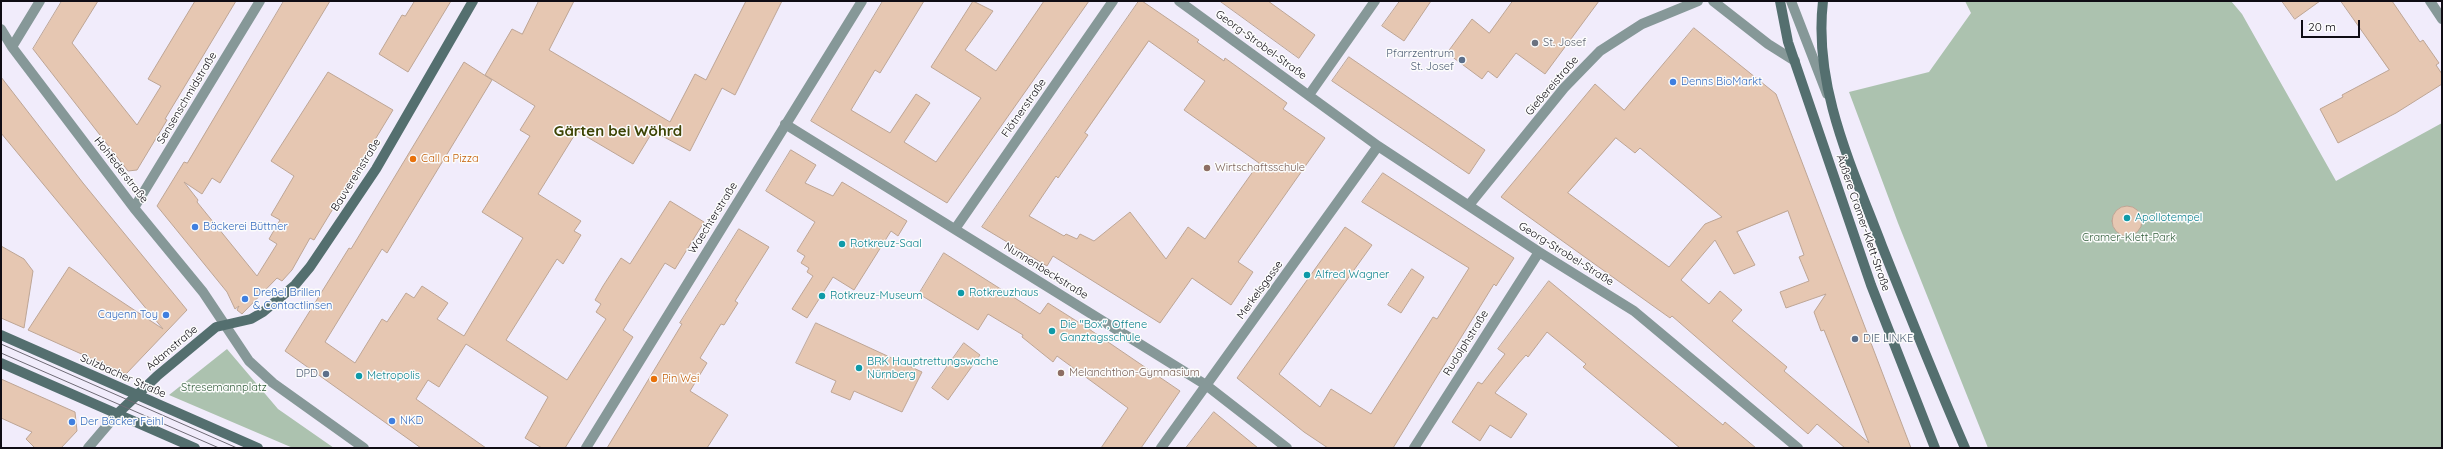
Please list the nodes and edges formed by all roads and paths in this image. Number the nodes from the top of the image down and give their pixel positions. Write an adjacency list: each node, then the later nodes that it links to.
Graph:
1 (40, 1): 16 (street)
2 (260, 1): 23 (street, Sensenschmidstraße)
3 (473, 1): 26 (main road, Bauvereinstraße)
4 (862, 1): 20 (street, Waechterstraße)
5 (1114, 1): 24 (street, Flötnerstraße)
6 (1179, 1): 18 (street, Georg-Strobel-Straße)
7 (1375, 1): 18 (street, Georg-Strobel-Straße)
8 (1698, 1): 22 (street, Gießereistraße)
9 (1713, 1): 17 (street)
10 (1780, 1): 17 (main road, Äußere Cramer-Klett-Straße)
11 (1791, 1): 19 (street, Äußere Cramer-Klett-Straße)
12 (1823, 1): 19 (main road, Äußere Cramer-Klett-Straße)
13 (2430, 1): 14 (street)
14 (2442, 19)
15 (1, 29): 16 (street, Hohfederstraße)
16 (12, 48): 23 (street, Hohfederstraße)
17 (1794, 61): 41 (main road, Äußere Cramer-Klett-Straße)
18 (1309, 95): 21 (street, Georg-Strobel-Straße)
19 (1828, 96): 42 (main road, Äußere Cramer-Klett-Straße)
20 (785, 124): 24 (street, Nunnenbeckstraße); 36 (street, Waechterstraße)
21 (1378, 146): 22 (street, Georg-Strobel-Straße); 29 (street, Merkelsgasse)
22 (1469, 205): 25 (street, Georg-Strobel-Straße)
23 (134, 208): 26 (street, Hohfederstraße)
24 (955, 229): 29 (street, Nunnenbeckstraße)
25 (1539, 252): 39 (street, Rudolphstraße); 40 (street, Georg-Strobel-Straße)
26 (225, 324): 30 (main road, Adamstraße); 35 (street)
27 (1, 335): 30 (main road, Sulzbacher Straße)
28 (1, 363): 31 (main road)
29 (1206, 385): 37 (street, Merkelsgasse); 38 (street, Nunnenbeckstraße)
30 (136, 395): 31 (main road, Adamstraße); 34 (main road, Sulzbacher Straße)
31 (117, 414): 32 (street, Adamstraße); 33 (main road)
32 (88, 448)
33 (195, 448)
34 (258, 448)
35 (364, 448)
36 (586, 448)
37 (1161, 448)
38 (1288, 448)
39 (1414, 448)
40 (1798, 448)
41 (1935, 448)
42 (1965, 448)

